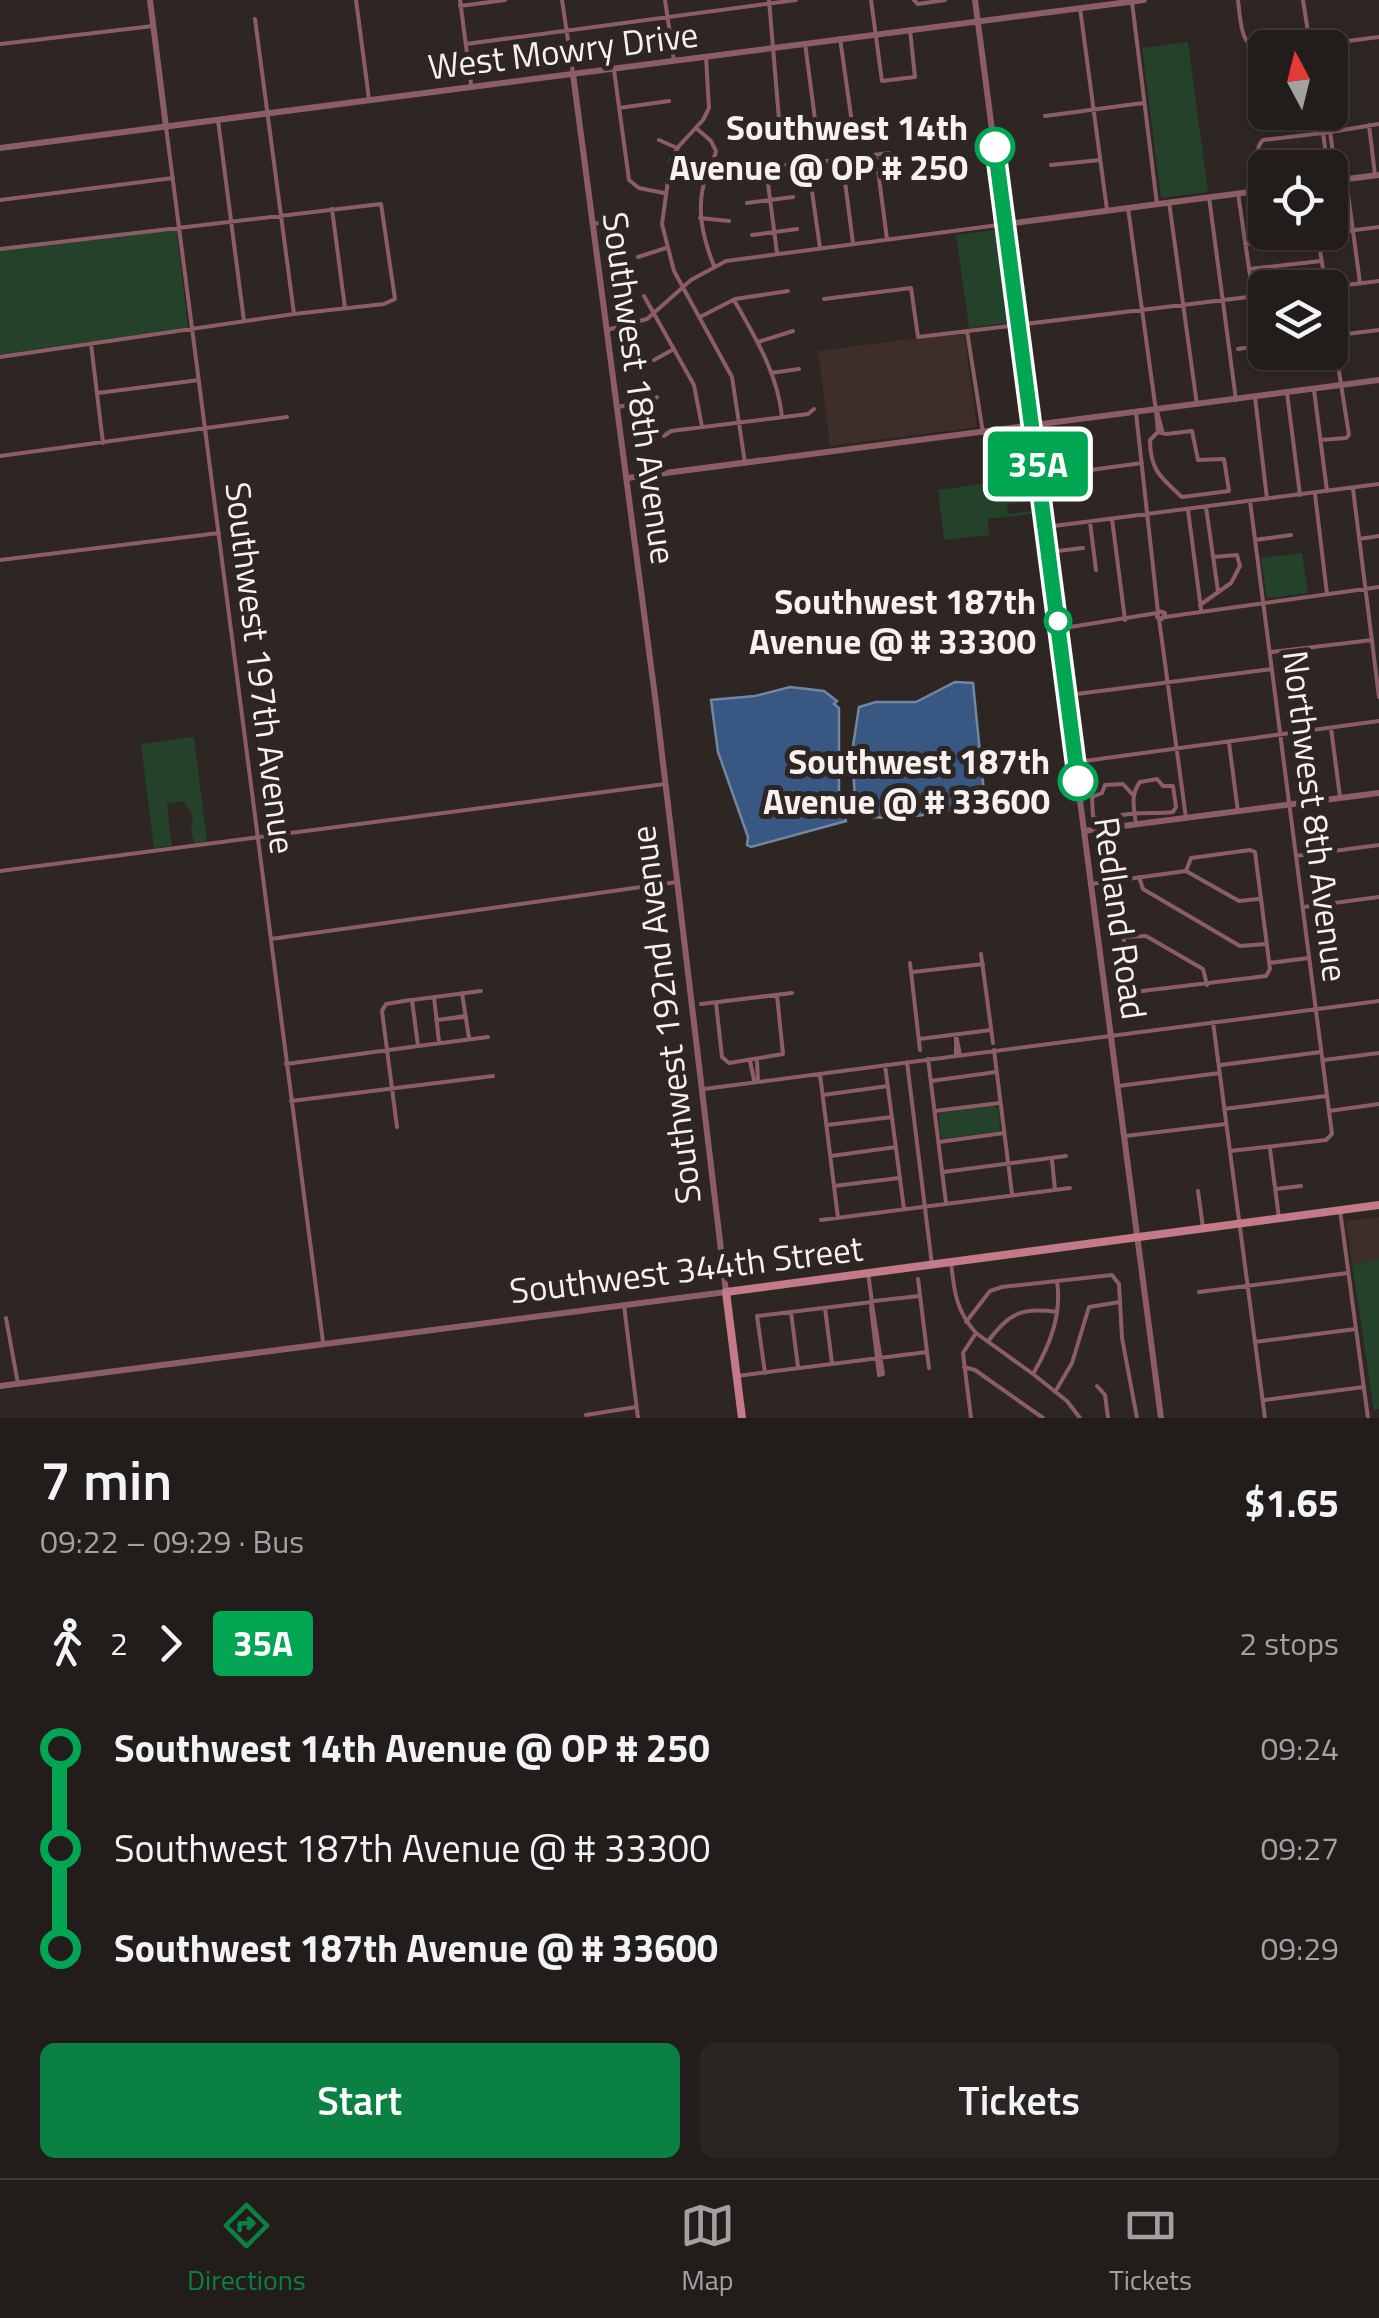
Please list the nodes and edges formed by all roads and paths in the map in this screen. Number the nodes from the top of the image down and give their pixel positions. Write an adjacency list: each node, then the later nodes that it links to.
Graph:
1 (150, 0): 21 (street, Southwest 197th Avenue)
2 (356, 0): 39 (street)
3 (505, 0): 16 (street)
4 (562, 0): 24 (street, Southwest 18th Avenue)
5 (666, 0): 18 (street)
6 (796, 0): 14 (street)
7 (871, 0): 25 (street)
8 (914, 0): 9 (street)
9 (945, 0)
10 (975, 0): 20 (street, Redland Road)
11 (1144, 0): 15 (street, West Mowry Drive)
12 (1238, 0): 32 (street)
13 (1303, 0): 23 (street)
14 (769, 2): 18 (street); 33 (street)
15 (1132, 2): 17 (street, West Mowry Drive); 41 (street)
16 (460, 3): 31 (street)
17 (1080, 8): 20 (street, West Mowry Drive); 43 (street)
18 (668, 17): 24 (street); 35 (street)
19 (255, 19): 44 (street)
20 (978, 21): 22 (street, West Mowry Drive); 96 (street, Redland Road)
21 (153, 26): 30 (street); 51 (street, Southwest 197th Avenue)
22 (910, 30): 25 (street, West Mowry Drive); 25 (street)
23 (1308, 30)
24 (566, 31): 31 (street); 37 (street, Southwest 18th Avenue)
25 (874, 33): 27 (street, West Mowry Drive)
26 (1379, 37): 28 (street)
27 (840, 38): 29 (street, West Mowry Drive); 48 (street)
28 (1348, 41)
29 (805, 43): 33 (street, West Mowry Drive); 52 (street)
30 (1, 44)
31 (466, 44): 38 (street)
32 (1248, 45)
33 (774, 46): 34 (street, West Mowry Drive); 54 (street)
34 (706, 56): 35 (street, West Mowry Drive); 53 (street)
35 (674, 61): 36 (street, West Mowry Drive)
36 (614, 68): 37 (street, West Mowry Drive); 42 (street)
37 (573, 74): 38 (street, West Mowry Drive); 95 (street, Southwest 18th Avenue)
38 (472, 87): 39 (street, West Mowry Drive)
39 (369, 100): 44 (street, West Mowry Drive)
40 (669, 102): 42 (street)
41 (1143, 103): 43 (street); 85 (street)
42 (619, 108): 76 (street)
43 (1094, 109): 45 (street); 66 (street)
44 (267, 114): 47 (street, West Mowry Drive); 90 (street)
45 (1045, 116)
46 (886, 118): 48 (street)
47 (218, 120): 51 (street, West Mowry Drive); 93 (street)
48 (852, 123): 52 (street)
49 (1379, 124): 50 (street)
50 (1369, 125): 55 (street); 71 (street)
51 (166, 127): 58 (street, West Mowry Drive); 72 (street, Southwest 197th Avenue)
52 (816, 127): 54 (street)
53 (696, 128): 59 (street); 73 (street)
54 (780, 131): 56 (street)
55 (1327, 132): 60 (street); 61 (street); 62 (street)
56 (763, 133)
57 (659, 140): 59 (street)
58 (0, 148)
59 (677, 148): 76 (street)
60 (1258, 150)
61 (1328, 150)
62 (1331, 150)
63 (889, 152): 64 (street)
64 (876, 154): 65 (street); 104 (street)
65 (842, 159): 67 (street); 105 (street)
66 (1100, 160): 68 (street); 88 (street)
67 (808, 163): 69 (street); 109 (street)
68 (1050, 165)
69 (766, 168): 70 (street); 82 (street)
70 (743, 171)
71 (1377, 175): 74 (street)
72 (172, 178): 81 (street); 97 (street, Southwest 197th Avenue)
73 (705, 179): 75 (street); 91 (street)
74 (1348, 179)
75 (724, 182)
76 (664, 192): 108 (street)
77 (1248, 192): 78 (street)
78 (1238, 193): 80 (street); 106 (street)
79 (793, 197): 82 (street)
80 (1208, 197): 83 (street); 127 (street)
81 (0, 200)
82 (770, 200): 84 (street); 102 (street)
83 (1169, 202): 85 (street); 128 (street)
84 (747, 203)
85 (1157, 204): 86 (street)
86 (1128, 208): 88 (street); 130 (street)
87 (332, 209): 90 (street); 129 (street); 129 (street)
88 (1107, 210): 96 (street)
89 (1348, 213): 100 (street)
90 (280, 214): 93 (street); 131 (street)
91 (700, 218): 94 (street); 115 (street)
92 (625, 219): 95 (street)
93 (231, 220): 97 (street); 134 (street)
94 (730, 220)
95 (593, 224): 137 (street, Southwest 18th Avenue)
96 (1006, 224): 104 (street); 135 (street, Redland Road)
97 (179, 227): 110 (street); 136 (street, Southwest 197th Avenue)
98 (1379, 227): 100 (street)
99 (797, 229): 102 (street)
100 (1353, 230): 101 (street); 119 (street)
101 (1348, 231)
102 (774, 232): 103 (street); 112 (street)
103 (752, 236)
104 (887, 239): 105 (street)
105 (854, 244): 109 (street)
106 (1245, 244): 107 (street); 116 (street)
107 (1248, 244)
108 (666, 248): 113 (street); 121 (street)
109 (820, 248): 112 (street)
110 (0, 249)
111 (1319, 250): 114 (street)
112 (777, 254): 115 (street)
113 (638, 257)
114 (1320, 260): 116 (street); 117 (street)
115 (714, 266): 121 (street)
116 (1249, 270)
117 (1322, 270)
118 (1379, 280): 119 (street)
119 (1360, 283): 120 (street)
120 (1348, 284)
121 (682, 286): 132 (street); 133 (street)
122 (788, 291): 126 (street)
123 (644, 296): 132 (street)
124 (1248, 297): 127 (street)
125 (824, 299): 140 (street)
126 (734, 300): 133 (street); 142 (street)
127 (1223, 300): 128 (street); 160 (street)
128 (1183, 305): 130 (street); 161 (street)
129 (344, 308): 131 (street)
130 (1142, 309): 135 (street); 164 (street)
131 (294, 314): 134 (street)
132 (654, 314): 137 (street); 145 (street)
133 (700, 318): 168 (street)
134 (244, 322): 136 (street)
135 (1019, 324): 140 (street); 169 (street, Redland Road)
136 (192, 329): 143 (street); 152 (street, Southwest 197th Avenue)
137 (607, 330): 162 (street, Southwest 18th Avenue)
138 (1379, 330): 141 (street)
139 (793, 331): 142 (street)
140 (967, 331): 173 (street)
141 (1348, 334)
142 (758, 342): 151 (street)
143 (91, 344): 147 (street); 156 (street)
144 (1248, 348): 146 (street)
145 (674, 349): 148 (street); 170 (street)
146 (1238, 349)
147 (0, 357)
148 (654, 360)
149 (799, 369): 151 (street)
150 (1338, 370): 154 (street)
151 (771, 373): 167 (street)
152 (199, 380): 156 (street); 171 (street, Southwest 197th Avenue)
153 (1379, 381): 154 (street)
154 (1341, 386): 155 (street); 175 (street)
155 (1314, 390): 157 (street); 175 (street)
156 (98, 393): 176 (street)
157 (1287, 393): 159 (street); 186 (street)
158 (657, 397): 162 (street)
159 (1255, 398): 160 (street); 187 (street)
160 (1236, 400): 161 (street)
161 (1197, 405): 164 (street)
162 (617, 407): 181 (street, Southwest 18th Avenue)
163 (814, 409): 167 (street)
164 (1156, 410): 165 (street); 172 (street)
165 (1136, 413): 169 (street); 179 (street)
166 (287, 417): 171 (street)
167 (782, 417): 168 (street)
168 (740, 422): 170 (street); 178 (street)
169 (1033, 426): 173 (street); 180 (street, Redland Road)
170 (702, 428): 174 (street)
171 (206, 429): 176 (street); 195 (street, Southwest 197th Avenue)
172 (1160, 432): 172 (street)
173 (982, 433): 178 (street)
174 (664, 436)
175 (1320, 440): 184 (street)
176 (104, 443): 177 (street)
177 (0, 456)
178 (745, 463): 181 (street)
179 (1142, 464): 180 (street); 191 (street)
180 (1040, 476): 194 (street, Redland Road)
181 (627, 478): 228 (street, Southwest 18th Avenue)
182 (1379, 484): 183 (street)
183 (1353, 488): 184 (street); 198 (street)
184 (1327, 491): 185 (street)
185 (1314, 493): 186 (street); 208 (street)
186 (1300, 495): 187 (street)
187 (1267, 499): 188 (street)
188 (1250, 501): 189 (street); 199 (street, Northwest 8th Avenue)
189 (1206, 507): 190 (street); 202 (street)
190 (1188, 510): 191 (street); 210 (street)
191 (1148, 514): 192 (street); 211 (street)
192 (1112, 519): 193 (street); 212 (street)
193 (1090, 522): 194 (street); 204 (street)
194 (1046, 527): 201 (street, Redland Road)
195 (219, 533): 203 (street); 238 (street, Southwest 197th Avenue)
196 (1292, 534): 199 (street)
197 (1379, 536): 198 (street)
198 (1359, 539): 206 (street)
199 (1255, 540): 209 (street, Northwest 8th Avenue)
200 (1083, 548): 201 (street)
201 (1049, 552): 213 (street, Redland Road)
202 (1213, 557): 207 (street); 207 (street)
203 (0, 560)
204 (1096, 570)
205 (1379, 587): 206 (street)
206 (1365, 589): 208 (street); 214 (street)
207 (1218, 590): 210 (street)
208 (1327, 594): 209 (street)
209 (1264, 602): 210 (street); 216 (street, Northwest 8th Avenue)
210 (1201, 607): 211 (street)
211 (1161, 615): 212 (street); 218 (street)
212 (1125, 620): 213 (street)
213 (1058, 628): 220 (street, Redland Road)
214 (1372, 640): 215 (street); 216 (street)
215 (1376, 649): 219 (street)
216 (1271, 652): 217 (street, Northwest 8th Avenue)
217 (1272, 669): 218 (street); 224 (street, Northwest 8th Avenue)
218 (1170, 682): 220 (street); 226 (street)
219 (1379, 689): 221 (street)
220 (1067, 696): 227 (street, Redland Road)
221 (1379, 697)
222 (1379, 721): 223 (street)
223 (1331, 728): 224 (street); 231 (street)
224 (1280, 735): 225 (street); 232 (street, Northwest 8th Avenue)
225 (1230, 743): 226 (street); 233 (street)
226 (1178, 750): 227 (street); 235 (street)
227 (1076, 762): 237 (street, Redland Road)
228 (666, 784): 238 (street); 245 (street, Southwest 192nd Avenue)
229 (1379, 793): 231 (street)
230 (1132, 794): 234 (street); 234 (street); 234 (street)
231 (1340, 798): 232 (street)
232 (1289, 805): 233 (street); 240 (street, Northwest 8th Avenue)
233 (1238, 812): 235 (street)
234 (1135, 814): 236 (street)
235 (1186, 818): 236 (street)
236 (1136, 824): 237 (street)
237 (1084, 830): 246 (street, Redland Road)
238 (257, 838): 241 (street); 251 (street, Southwest 197th Avenue)
239 (1379, 845): 240 (street)
240 (1296, 856): 249 (street, Northwest 8th Avenue)
241 (0, 871)
242 (1186, 871): 243 (street); 248 (street); 248 (street)
243 (1140, 877): 244 (street); 252 (street)
244 (1116, 880): 246 (street); 250 (street)
245 (677, 882): 251 (street); 305 (street, Southwest 192nd Avenue)
246 (1091, 884): 275 (street, Redland Road)
247 (1379, 897): 249 (street)
248 (1260, 899): 252 (street)
249 (1302, 907): 254 (street, Northwest 8th Avenue)
250 (1124, 937): 259 (street); 259 (street)
251 (270, 939): 292 (street, Southwest 197th Avenue)
252 (1266, 944): 256 (street)
253 (981, 954): 257 (street)
254 (1309, 958): 256 (street); 269 (street, Northwest 8th Avenue)
255 (910, 962): 258 (street)
256 (1269, 963): 259 (street)
257 (982, 964): 258 (street); 273 (street)
258 (911, 973): 277 (street)
259 (1207, 984)
260 (481, 991): 261 (street)
261 (462, 994): 264 (street); 270 (street)
262 (792, 994): 263 (street)
263 (777, 995): 267 (street); 289 (street)
264 (434, 998): 265 (street); 271 (street)
265 (412, 1000): 280 (street); 283 (street)
266 (1379, 1001): 269 (street)
267 (716, 1002): 268 (street); 288 (street)
268 (700, 1004)
269 (1315, 1009): 272 (street); 284 (street, Northwest 8th Avenue)
270 (464, 1016): 271 (street); 278 (street)
271 (438, 1020): 279 (street)
272 (1213, 1022): 275 (street); 295 (street)
273 (991, 1030): 274 (street); 281 (street)
274 (956, 1034): 277 (street); 286 (street)
275 (1111, 1035): 281 (street); 303 (street, Redland Road)
276 (488, 1037): 278 (street)
277 (919, 1039): 282 (street)
278 (469, 1040): 279 (street)
279 (440, 1044): 280 (street)
280 (418, 1046): 283 (street)
281 (993, 1047): 286 (street); 297 (street)
282 (920, 1050)
283 (387, 1051): 292 (street); 304 (street)
284 (1321, 1052): 290 (street, Northwest 8th Avenue); 295 (street)
285 (1379, 1053): 290 (street)
286 (958, 1055): 287 (street)
287 (928, 1059): 291 (street); 300 (street)
288 (750, 1060): 289 (street); 296 (street)
289 (757, 1060): 294 (street)
290 (1322, 1060): 307 (street, Northwest 8th Avenue)
291 (907, 1062): 293 (street); 338 (street)
292 (286, 1064): 308 (street, Southwest 197th Avenue)
293 (886, 1065): 298 (street); 302 (street)
294 (758, 1068): 296 (street); 301 (street)
295 (1220, 1069): 303 (street); 311 (street)
296 (751, 1070): 301 (street)
297 (996, 1072): 300 (street); 309 (street)
298 (820, 1074): 301 (street); 306 (street)
299 (493, 1076): 304 (street)
300 (931, 1080): 312 (street)
301 (756, 1082): 305 (street)
302 (888, 1086): 306 (street); 314 (street)
303 (1118, 1086): 319 (street, Redland Road)
304 (392, 1088): 308 (street); 317 (street)
305 (702, 1089): 355 (street, Southwest 192nd Avenue)
306 (822, 1095): 316 (street)
307 (1326, 1096): 311 (street); 313 (street, Northwest 8th Avenue)
308 (291, 1102): 370 (street, Southwest 197th Avenue)
309 (1000, 1102): 312 (street); 318 (street)
310 (1379, 1104): 313 (street)
311 (1224, 1109): 315 (street)
312 (935, 1111): 320 (street)
313 (1328, 1111): 321 (street, Northwest 8th Avenue)
314 (892, 1117): 316 (street); 322 (street)
315 (1226, 1124): 319 (street); 323 (street)
316 (826, 1125): 324 (street)
317 (397, 1127)
318 (1004, 1133): 320 (street); 327 (street)
319 (1125, 1136): 347 (street, Redland Road)
320 (939, 1142): 328 (street)
321 (1270, 1146): 323 (street); 333 (street)
322 (896, 1148): 324 (street); 329 (street)
323 (1230, 1152): 345 (street)
324 (830, 1156): 330 (street)
325 (1066, 1156): 326 (street)
326 (1052, 1158): 327 (street); 334 (street)
327 (1008, 1164): 328 (street); 336 (street)
328 (942, 1172): 337 (street)
329 (900, 1178): 330 (street); 340 (street)
330 (834, 1186): 342 (street)
331 (1301, 1186): 333 (street)
332 (1070, 1188): 334 (street)
333 (1276, 1189): 343 (street)
334 (1056, 1190): 336 (street)
335 (1198, 1191): 346 (street)
336 (1012, 1195): 337 (street)
337 (946, 1204): 338 (street)
338 (925, 1206): 340 (street); 349 (street)
339 (1379, 1206): 341 (main road, Southwest 344th Street)
340 (904, 1209): 342 (street)
341 (1340, 1210): 343 (main road, Southwest 344th Street); 351 (street)
342 (838, 1218): 344 (street)
343 (1280, 1218): 345 (main road, Southwest 344th Street)
344 (821, 1220)
345 (1240, 1223): 346 (main road, Southwest 344th Street); 354 (street)
346 (1202, 1228): 347 (main road, Southwest 344th Street)
347 (1138, 1237): 348 (main road, Southwest 344th Street); 397 (street, Redland Road)
348 (951, 1262): 349 (main road, Southwest 344th Street); 365 (street)
349 (932, 1264): 350 (main road, Southwest 344th Street)
350 (868, 1273): 355 (main road, Southwest 344th Street); 359 (street)
351 (1348, 1273): 354 (street); 366 (street)
352 (918, 1279): 357 (street)
353 (1057, 1282): 358 (street); 363 (street); 365 (street)
354 (1247, 1286): 356 (street); 369 (street)
355 (726, 1292): 360 (street, Southwest 344th Street); 379 (main road, Southwest 192nd Avenue)
356 (1199, 1292)
357 (920, 1296): 359 (street); 371 (street)
358 (1120, 1302): 384 (street); 396 (street)
359 (872, 1303): 361 (street); 372 (street)
360 (624, 1306): 370 (street, Southwest 344th Street); 386 (street)
361 (825, 1308): 362 (street); 373 (street)
362 (791, 1312): 375 (street); 377 (street)
363 (1057, 1312): 368 (street); 378 (street)
364 (6, 1318): 380 (street)
365 (966, 1322): 367 (street)
366 (1356, 1329): 369 (street); 383 (street)
367 (976, 1333): 368 (street); 374 (street)
368 (988, 1342): 378 (street)
369 (1254, 1342): 385 (street)
370 (323, 1343): 380 (street, Southwest 344th Street)
371 (927, 1352): 372 (street); 376 (street)
372 (879, 1358): 373 (street)
373 (832, 1364): 375 (street)
374 (964, 1367): 392 (street); 393 (street)
375 (798, 1368): 377 (street)
376 (929, 1368)
377 (765, 1372): 379 (street)
378 (1033, 1374): 384 (street)
379 (736, 1376): 391 (main road, Southwest 192nd Avenue)
380 (18, 1384): 381 (street, Southwest 344th Street)
381 (0, 1386)
382 (1097, 1386): 395 (street)
383 (1364, 1387): 385 (street); 389 (street)
384 (1055, 1392): 394 (street)
385 (1262, 1400): 398 (street)
386 (636, 1407): 387 (street); 390 (street)
387 (586, 1414)
388 (1379, 1415): 389 (street)
389 (1368, 1417)
390 (638, 1418)
391 (742, 1418)
392 (971, 1418)
393 (1043, 1418)
394 (1080, 1418)
395 (1108, 1418)
396 (1136, 1418)
397 (1161, 1418)
398 (1264, 1418)

